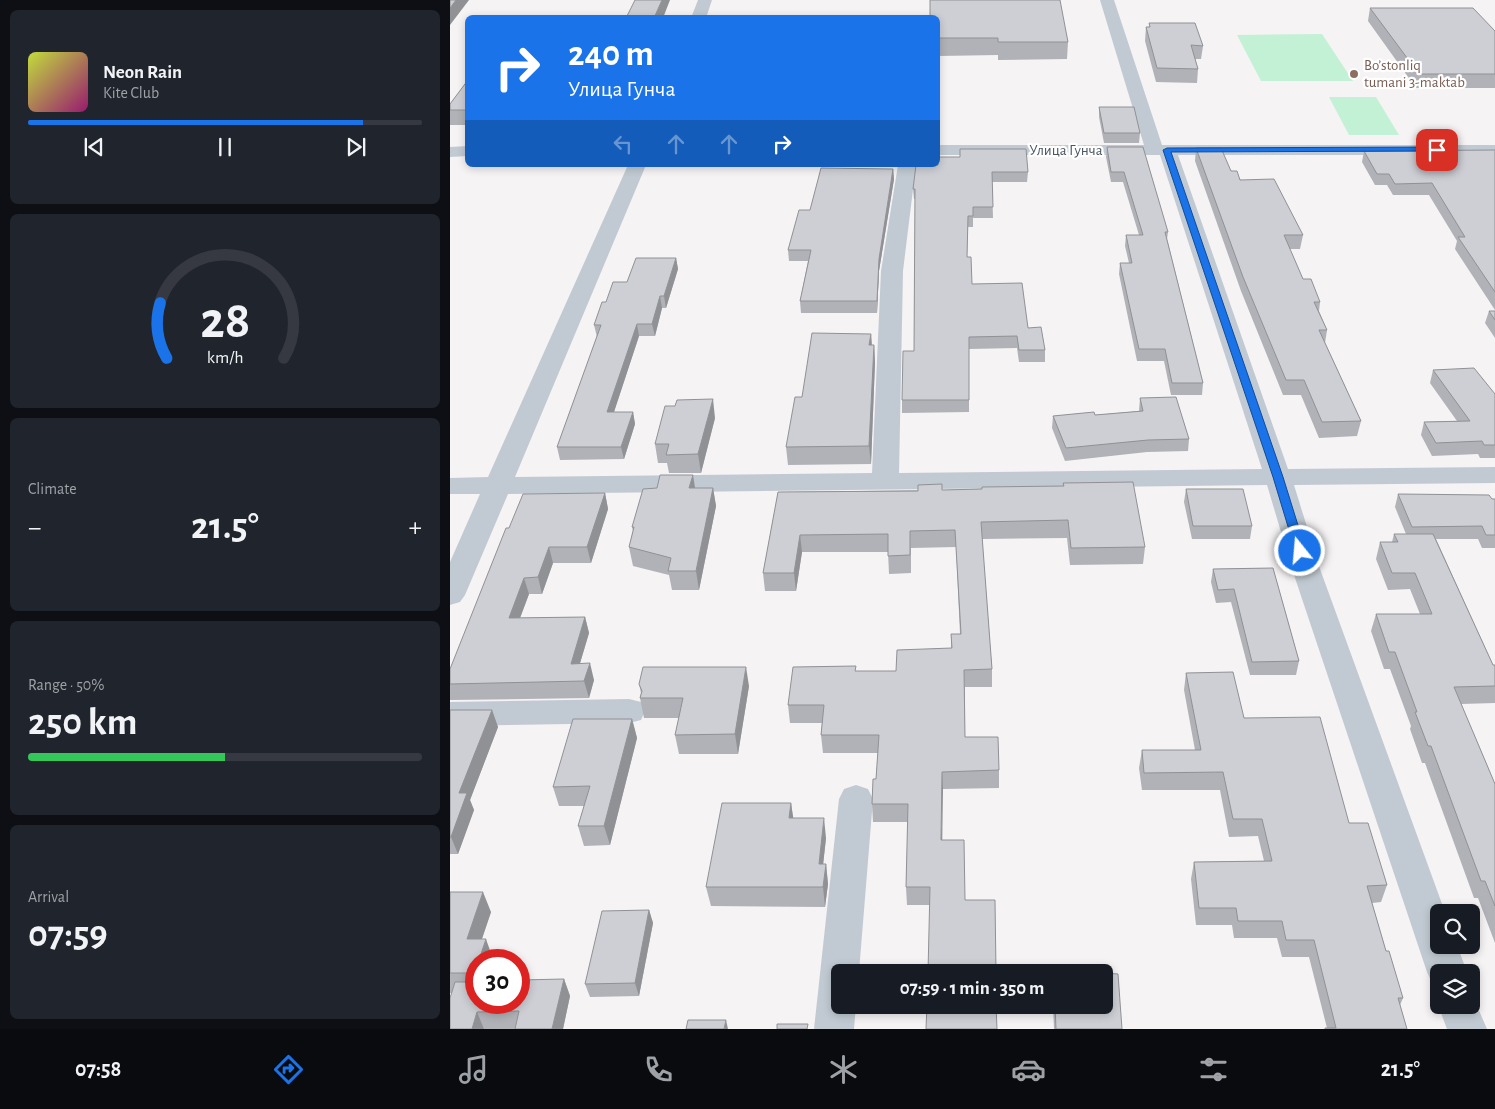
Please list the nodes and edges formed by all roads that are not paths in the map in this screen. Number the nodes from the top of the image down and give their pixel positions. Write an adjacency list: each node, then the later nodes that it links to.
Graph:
1 (705, 0): 3 (street)
2 (1108, 0): 5 (street)
3 (699, 15)
4 (940, 150): 5 (street, Улица Гунча)
5 (1161, 150): 6 (street, Улица Гунча); 12 (street)
6 (1495, 150)
7 (450, 152): 8 (street)
8 (465, 152)
9 (636, 167): 15 (street)
10 (907, 167): 13 (street)
11 (1495, 475): 12 (street)
12 (1278, 477): 13 (street); 20 (street)
13 (885, 482): 15 (street)
14 (450, 486): 15 (street)
15 (498, 486): 16 (street)
16 (450, 594)
17 (629, 711): 18 (street)
18 (450, 714)
19 (856, 799): 22 (street)
20 (1444, 964)
21 (1461, 1014): 23 (street)
22 (834, 1029)
23 (1467, 1029)

